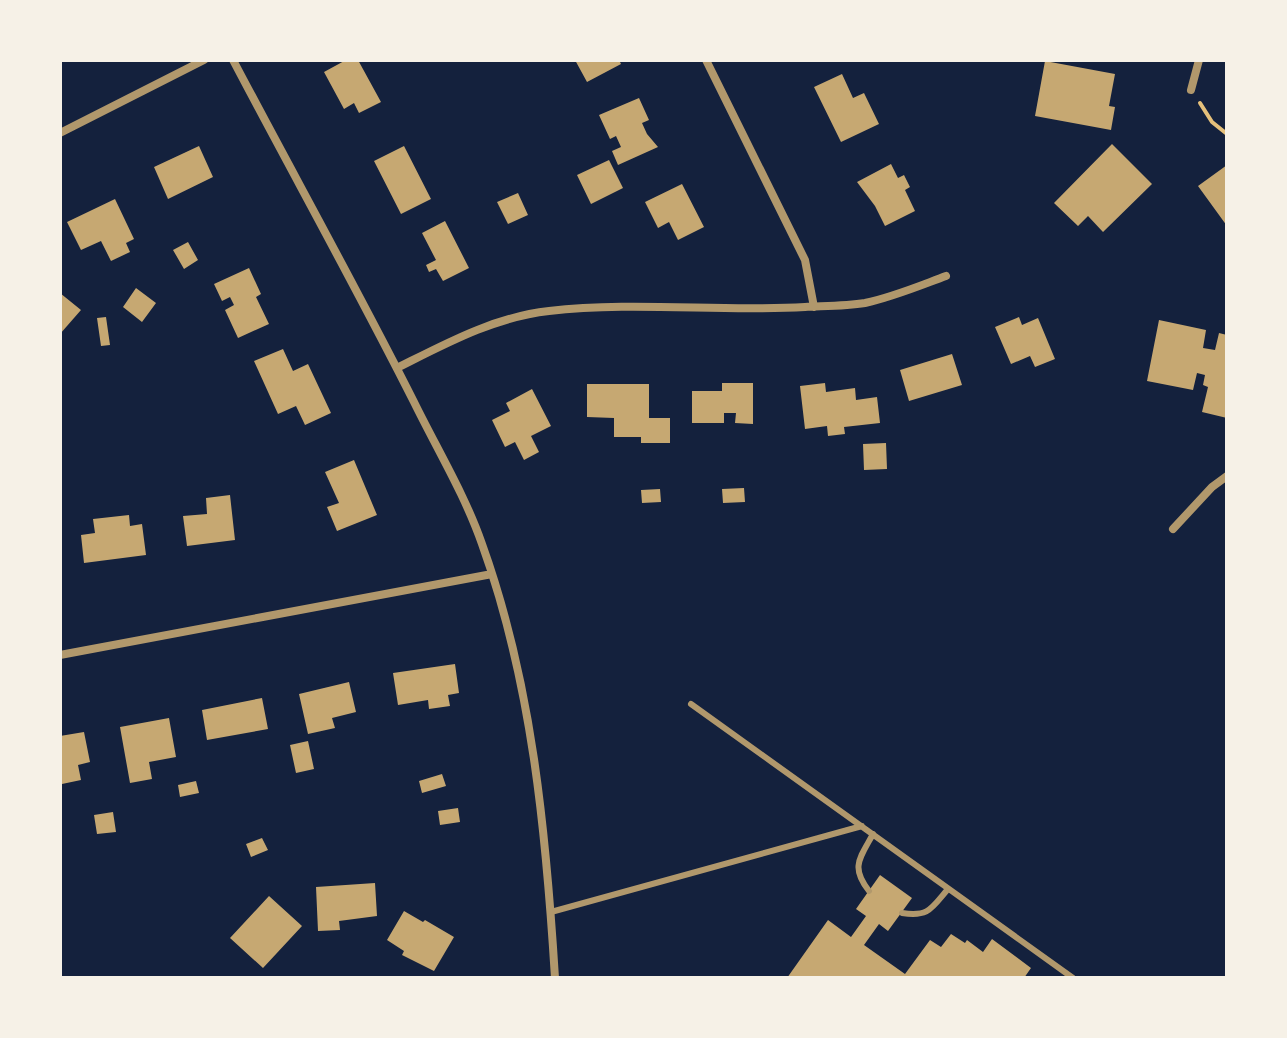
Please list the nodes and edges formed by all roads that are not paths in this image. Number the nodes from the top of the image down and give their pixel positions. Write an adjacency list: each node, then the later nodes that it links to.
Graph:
1 (204, 60): 6 (street)
2 (233, 60): 9 (street)
3 (706, 60): 8 (street)
4 (1199, 60): 5 (street)
5 (1191, 90)
6 (60, 133)
7 (946, 276): 8 (street)
8 (814, 307): 9 (street)
9 (397, 368): 12 (street)
10 (1227, 476): 11 (street)
11 (1173, 529)
12 (492, 574): 13 (street); 19 (street)
13 (60, 655)
14 (691, 704): 15 (lane)
15 (862, 826): 16 (lane); 19 (lane)
16 (873, 834): 17 (lane); 18 (lane)
17 (948, 889): 20 (lane); 22 (lane)
18 (869, 891)
19 (551, 912): 21 (street)
20 (902, 913)
21 (555, 978)
22 (1073, 978)

